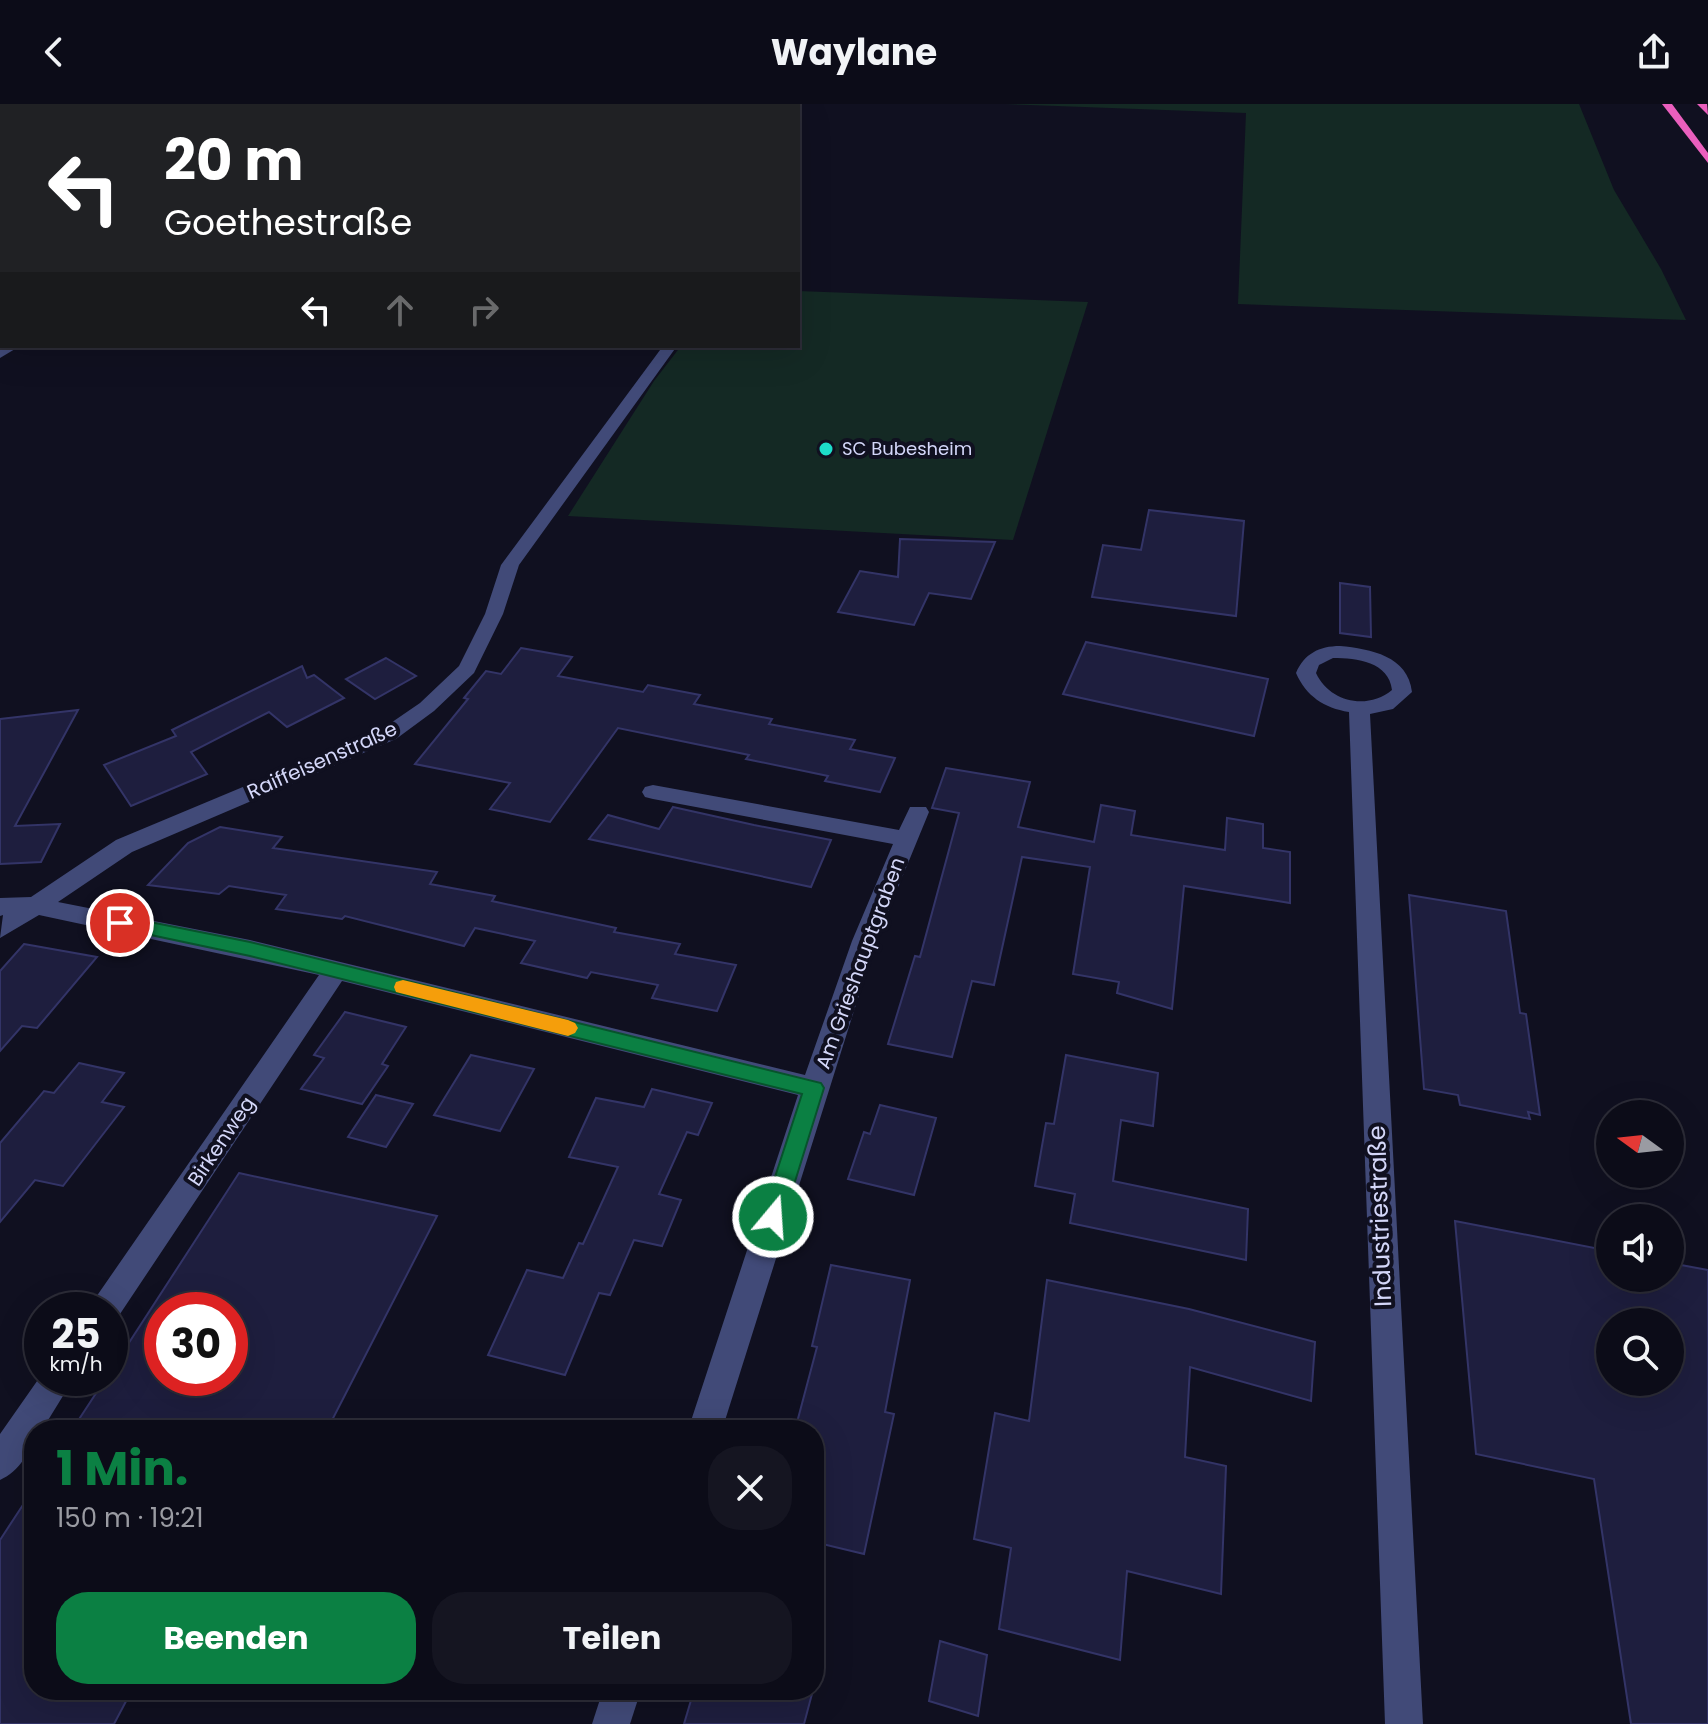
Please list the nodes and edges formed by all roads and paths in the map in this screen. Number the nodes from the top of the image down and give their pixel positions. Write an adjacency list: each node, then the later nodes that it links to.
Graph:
1 (1667, 104): 4 (highway)
2 (1702, 104): 3 (highway)
3 (1708, 112)
4 (1708, 160)
5 (669, 348): 10 (street, Raiffeisenstraße)
6 (1359, 708): 23 (street, Industriestraße)
7 (653, 792): 9 (street, Am Grieshauptgraben)
8 (918, 812): 9 (street, Am Grieshauptgraben)
9 (907, 839): 14 (street, Am Grieshauptgraben)
10 (33, 905): 11 (street); 12 (street, Raiffeisenstraße); 13 (street)
11 (0, 907)
12 (0, 929)
13 (336, 971): 14 (street); 15 (street, Birkenweg)
14 (814, 1088): 18 (street, Am Grieshauptgraben)
15 (117, 1292)
16 (46, 1396): 17 (street)
17 (29, 1420)
18 (708, 1420)
19 (24, 1428): 20 (street)
20 (0, 1463)
21 (619, 1700): 22 (street)
22 (611, 1724)
23 (1404, 1724)

